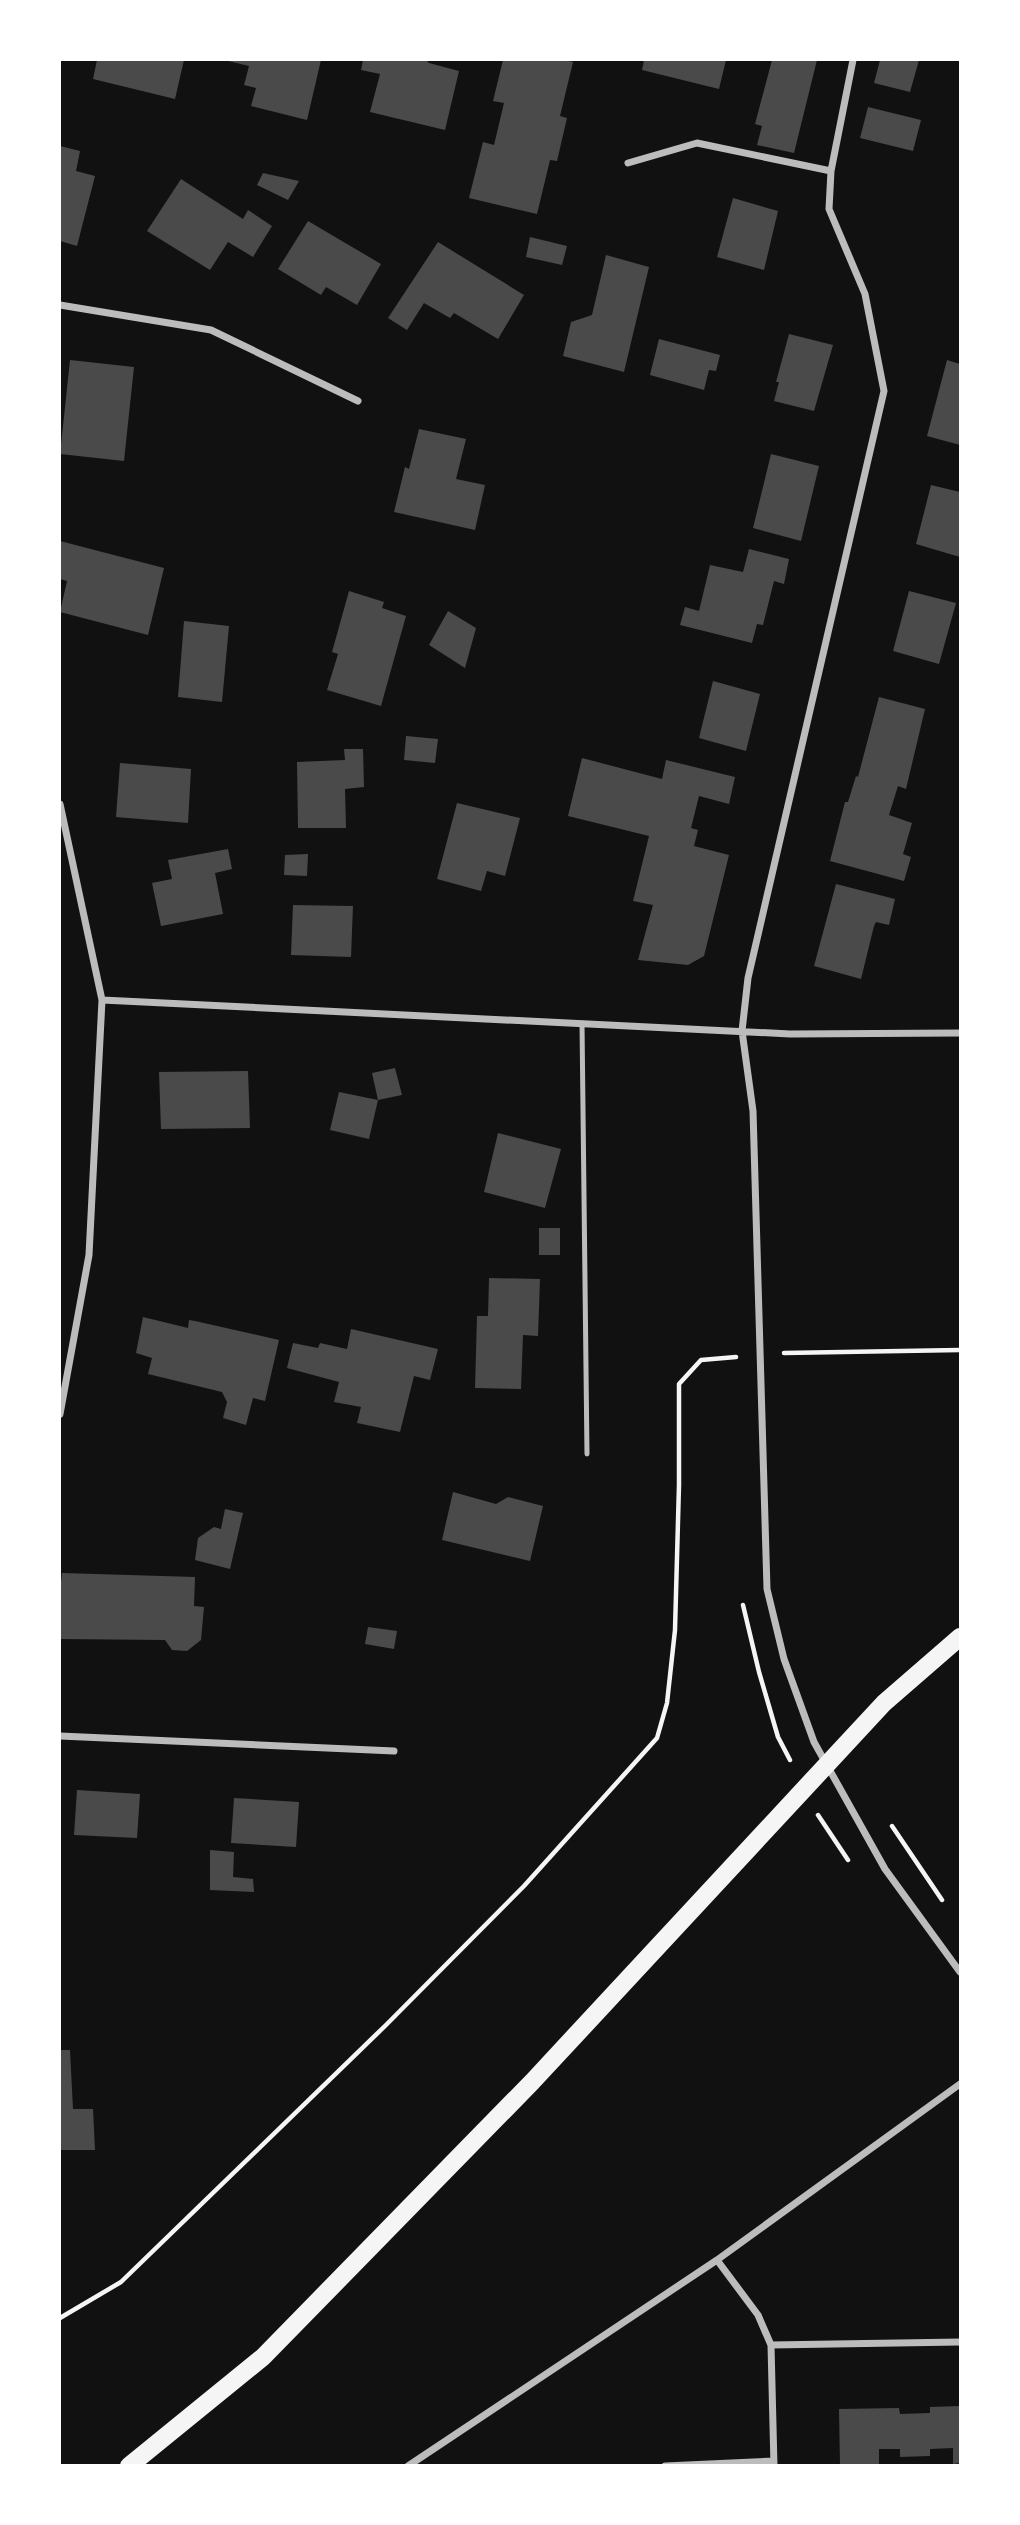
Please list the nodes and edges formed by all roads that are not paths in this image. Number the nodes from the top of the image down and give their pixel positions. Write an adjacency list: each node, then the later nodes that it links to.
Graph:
1 (853, 60): 3 (street)
2 (628, 163): 3 (street)
3 (831, 171): 9 (street)
4 (60, 305): 5 (street)
5 (358, 401)
6 (60, 804): 7 (street)
7 (102, 1000): 8 (street); 11 (street)
8 (582, 1023): 9 (street); 12 (lane)
9 (742, 1031): 10 (street); 16 (street)
10 (961, 1033)
11 (60, 1414)
12 (587, 1454)
13 (961, 1637): 22 (main road)
14 (60, 1736): 15 (street)
15 (394, 1751)
16 (961, 1972)
17 (961, 2084): 18 (street)
18 (717, 2260): 20 (street); 23 (street)
19 (961, 2342): 20 (street)
20 (771, 2345): 21 (street)
21 (774, 2464): 24 (street)
22 (129, 2466)
23 (408, 2466)
24 (665, 2466)

